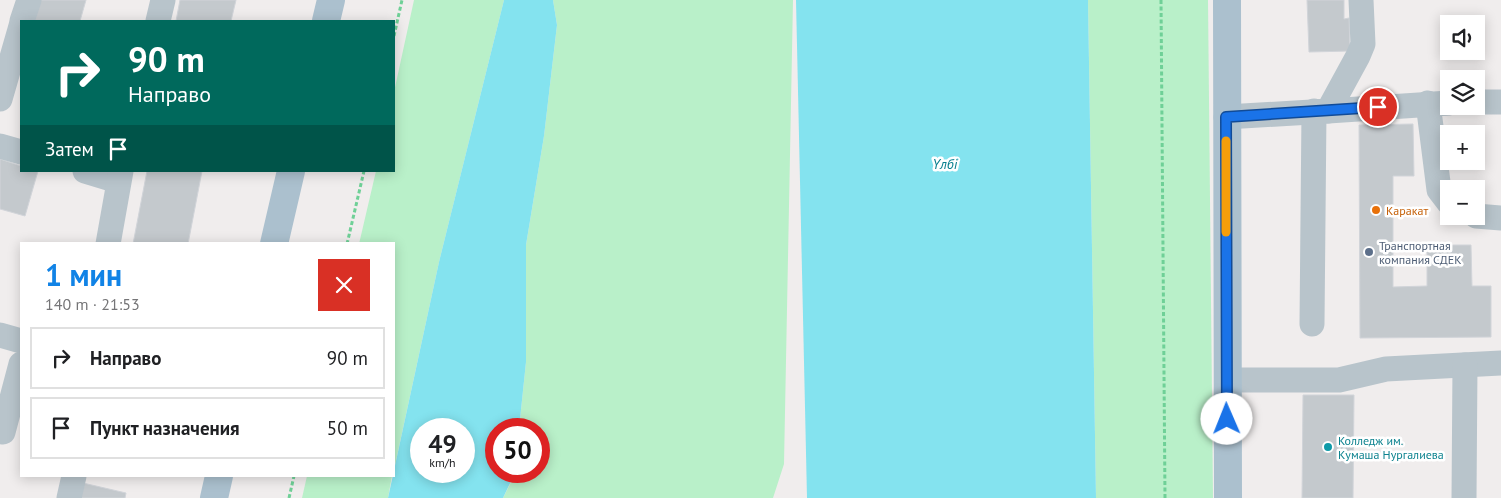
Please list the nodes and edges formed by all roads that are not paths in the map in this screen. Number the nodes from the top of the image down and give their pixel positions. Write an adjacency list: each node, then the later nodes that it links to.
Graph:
1 (29, 0): 6 (lane)
2 (163, 0): 7 (lane)
3 (331, 0): 8 (main road)
4 (1227, 0): 15 (main road)
5 (1361, 0): 14 (lane)
6 (22, 20)
7 (158, 20)
8 (326, 20)
9 (20, 29): 10 (lane)
10 (0, 99)
11 (1485, 102): 12 (lane)
12 (1501, 102)
13 (1439, 103): 14 (lane); 21 (lane)
14 (1321, 111): 15 (lane); 26 (lane)
15 (1226, 117): 32 (main road)
16 (0, 146): 17 (lane)
17 (20, 152)
18 (92, 172): 20 (lane)
19 (291, 172): 25 (main road)
20 (120, 176): 24 (lane)
21 (1440, 191)
22 (1485, 217): 23 (lane)
23 (1501, 218)
24 (108, 242)
25 (274, 242)
26 (1312, 324)
27 (0, 335): 28 (lane)
28 (20, 341)
29 (1501, 363): 30 (lane)
30 (1465, 365): 32 (lane); 39 (lane)
31 (20, 368): 33 (lane)
32 (1226, 380): 38 (main road)
33 (3, 432)
34 (74, 477): 36 (lane)
35 (219, 477): 37 (main road)
36 (69, 498)
37 (214, 498)
38 (1228, 498)
39 (1464, 498)

